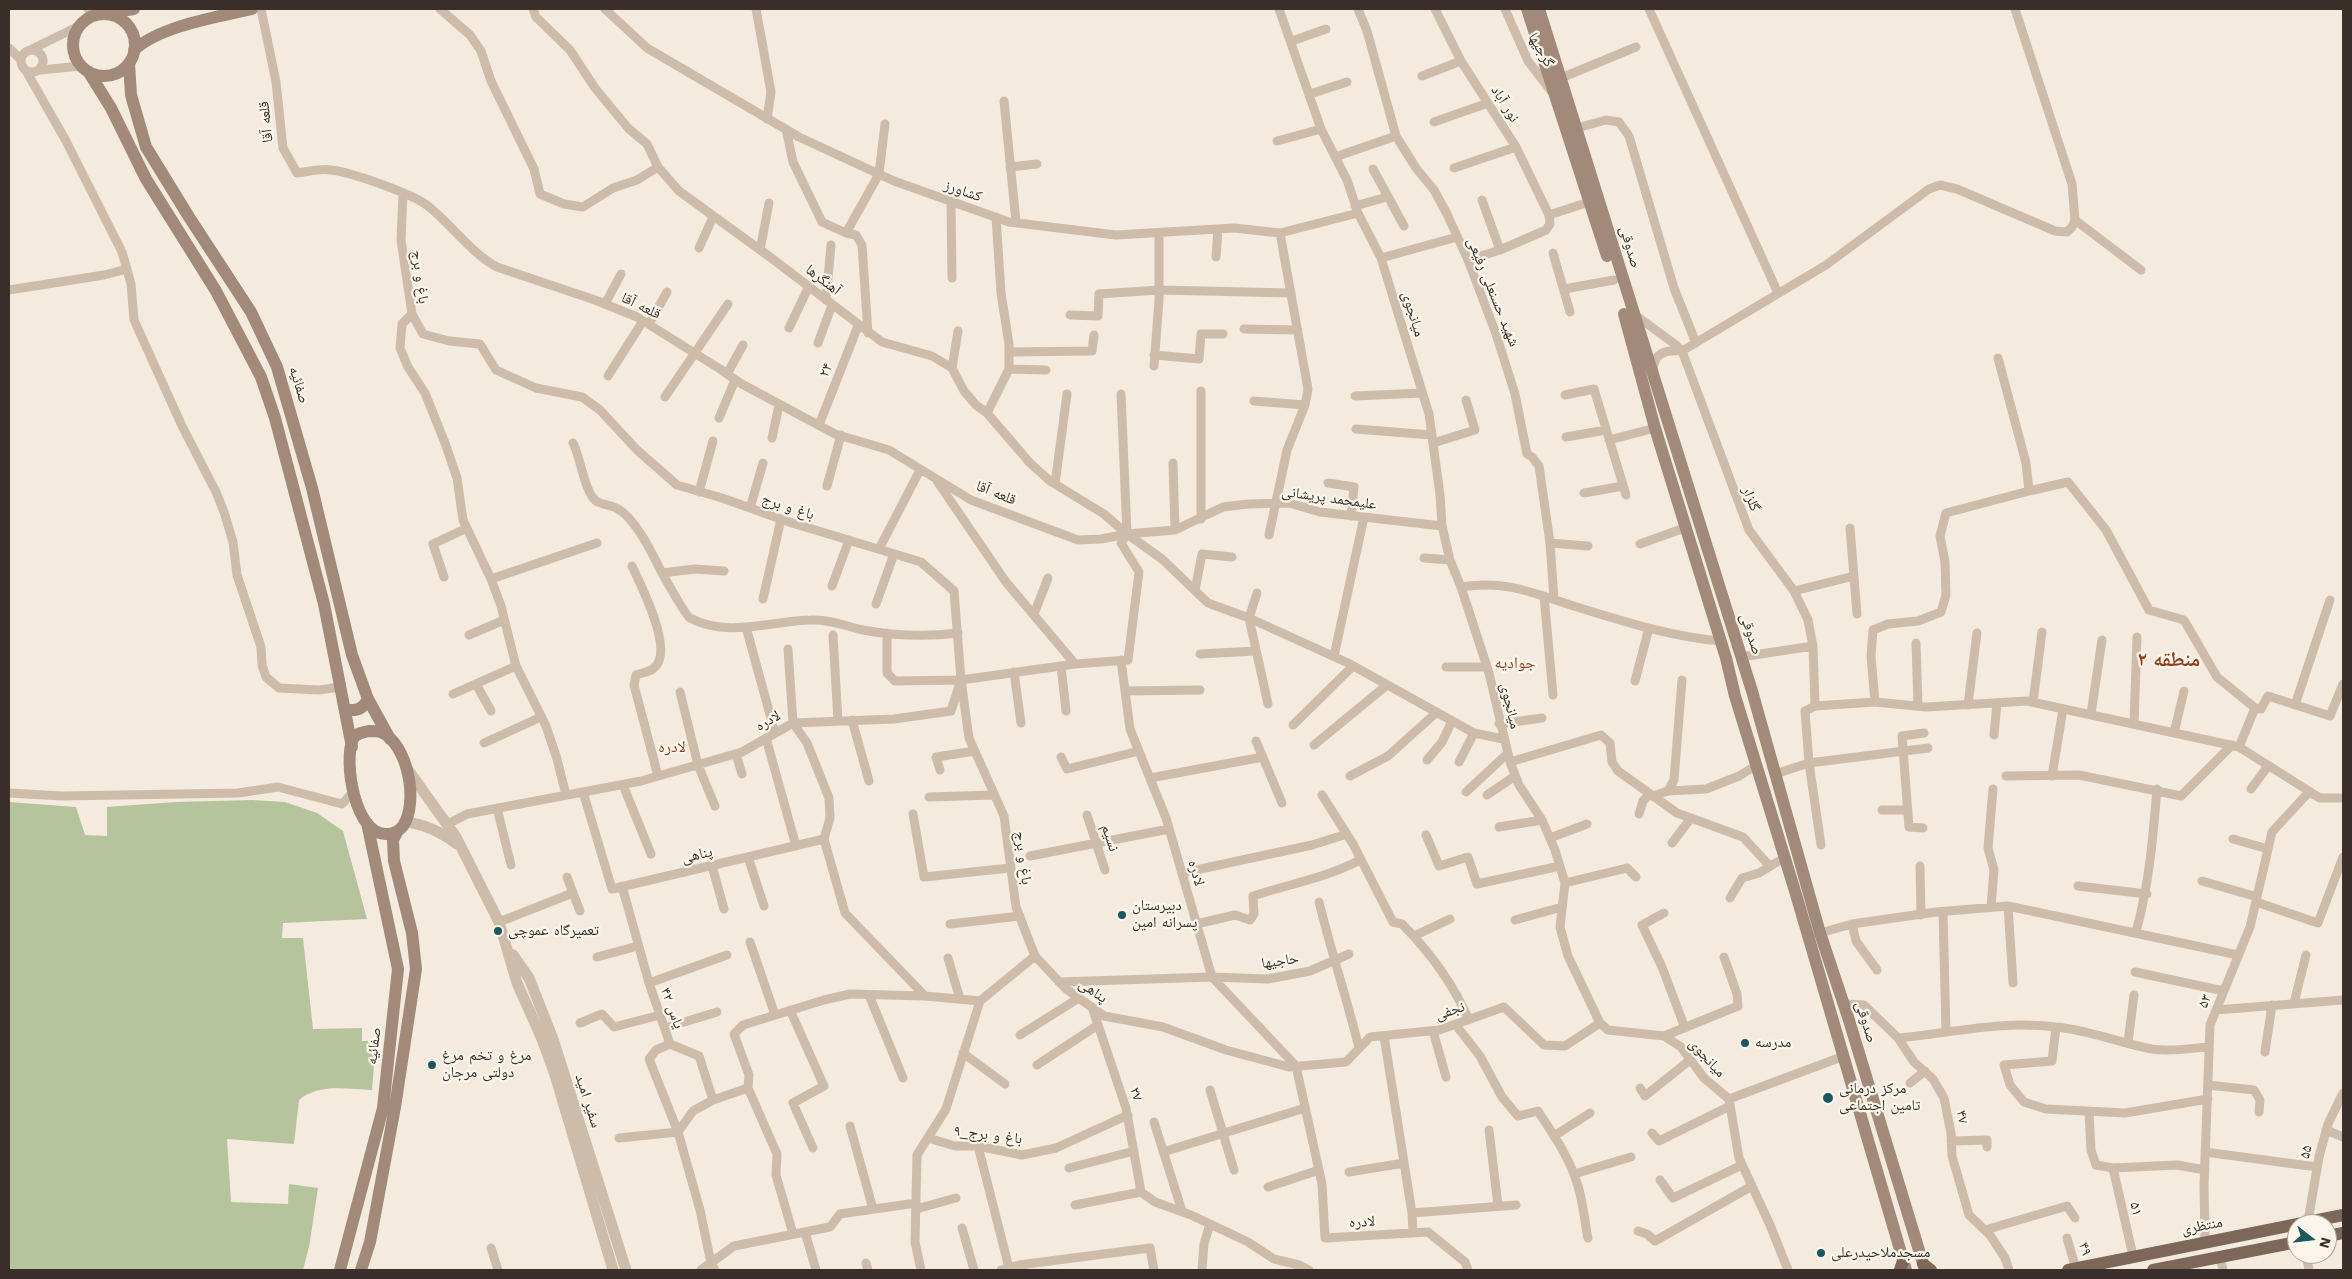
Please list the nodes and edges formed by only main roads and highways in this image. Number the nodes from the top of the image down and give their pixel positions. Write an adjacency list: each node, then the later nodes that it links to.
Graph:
1 (134, 9): 5 (main road)
2 (252, 9): 6 (main road)
3 (1527, 9): 14 (main road, صدوقی)
4 (1539, 9): 13 (main road, صدوقی)
5 (95, 13): 6 (main road); 8 (main road)
6 (134, 50): 7 (main road)
7 (129, 62): 8 (main road); 9 (main road, صفائیه)
8 (85, 69): 10 (main road)
9 (189, 217): 10 (main road); 11 (main road, صفائیه)
10 (175, 225): 12 (main road)
11 (312, 488): 12 (main road); 17 (main road, صفائیه)
12 (295, 493): 18 (main road)
13 (1735, 639): 14 (main road); 15 (main road, صدوقی)
14 (1721, 641): 16 (main road, صدوقی)
15 (1741, 657): 16 (main road); 23 (main road, صدوقی)
16 (1726, 658): 24 (main road, صدوقی)
17 (368, 698): 18 (main road); 19 (main road, صفائیه)
18 (345, 709): 20 (main road)
19 (390, 739): 20 (main road); 22 (main road, صفائیه)
20 (352, 747): 21 (main road, صفائیه)
21 (367, 823): 22 (main road); 30 (main road, صفائیه)
22 (401, 827): 31 (main road, صفائیه)
23 (1901, 1191): 24 (main road); 28 (main road, صدوقی)
24 (1884, 1195): 27 (main road, صدوقی)
25 (2343, 1214): 29 (main road, منتظری)
26 (2287, 1244): 32 (main road)
27 (1903, 1267)
28 (1926, 1268)
29 (2072, 1269)
30 (340, 1270)
31 (362, 1270)
32 (2154, 1270)

